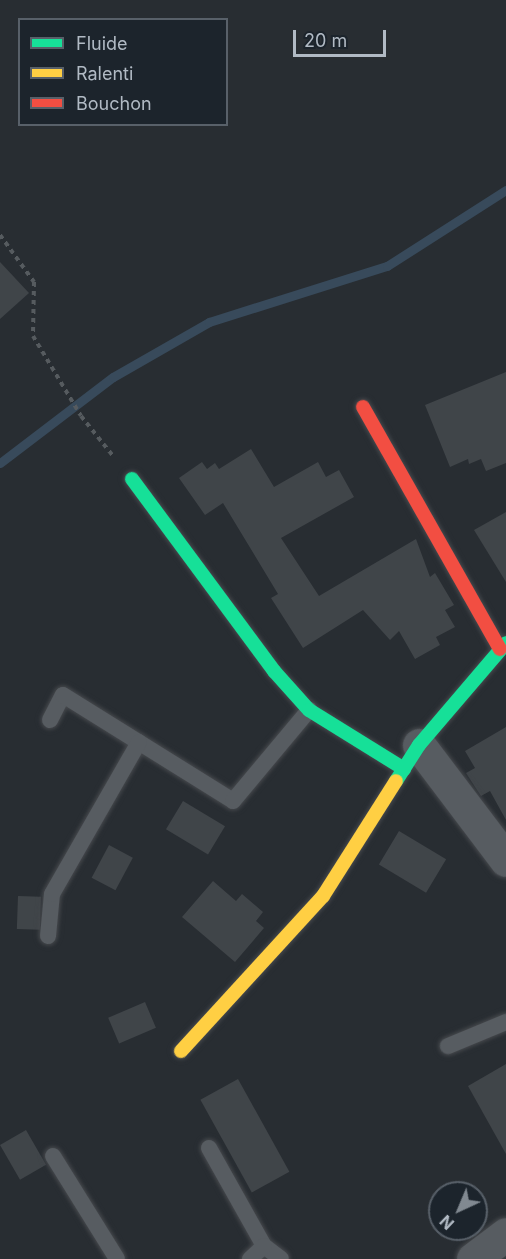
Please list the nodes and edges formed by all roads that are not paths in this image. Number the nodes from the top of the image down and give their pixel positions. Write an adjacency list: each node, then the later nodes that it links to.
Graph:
1 (363, 407): 3 (street)
2 (132, 479): 4 (street)
3 (503, 646): 7 (street)
4 (309, 710): 6 (lane); 7 (street)
5 (50, 720): 6 (lane)
6 (139, 742): 9 (lane)
7 (411, 757): 8 (street); 12 (street)
8 (506, 860)
9 (48, 936)
10 (506, 1022): 11 (lane)
11 (448, 1046)
12 (182, 1051)
13 (209, 1148): 16 (lane)
14 (53, 1156): 17 (lane)
15 (506, 1234): 20 (street)
16 (264, 1246): 18 (lane); 19 (lane)
17 (117, 1259)
18 (250, 1259)
19 (280, 1259)
20 (473, 1259)

